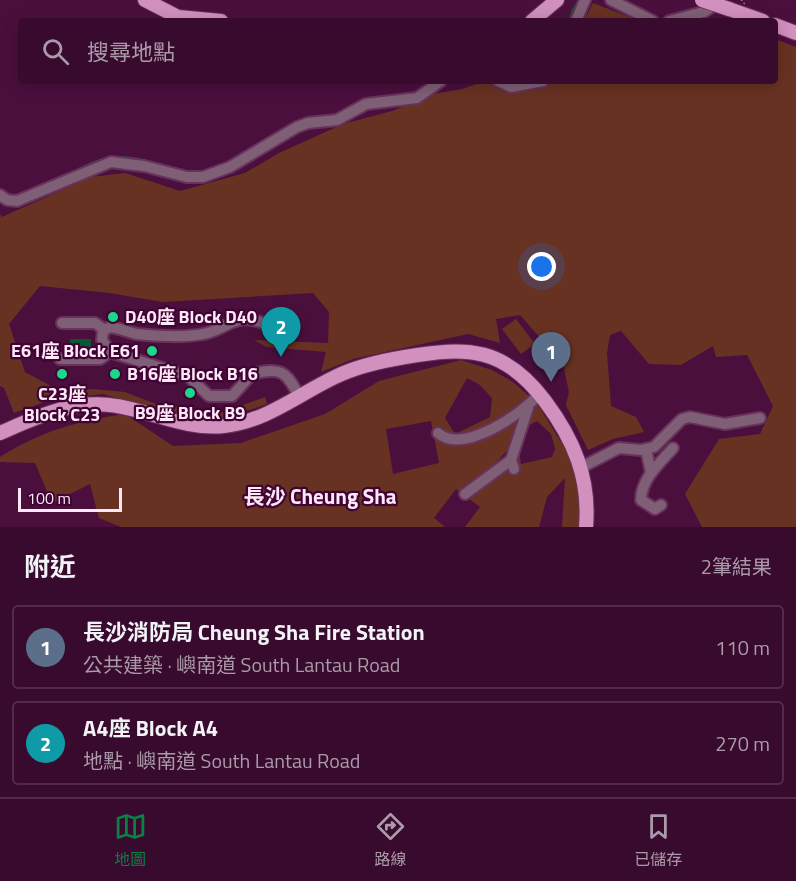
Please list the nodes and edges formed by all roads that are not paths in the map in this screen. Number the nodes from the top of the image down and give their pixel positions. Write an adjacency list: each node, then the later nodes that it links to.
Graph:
1 (145, 0): 7 (main road)
2 (557, 0): 8 (main road)
3 (585, 0): 9 (street)
4 (611, 0): 10 (street)
5 (702, 0): 6 (main road, bridge)
6 (723, 4): 11 (street); 12 (main road)
7 (189, 18)
8 (536, 18)
9 (577, 18)
10 (647, 18)
11 (681, 18)
12 (755, 18)
13 (778, 26): 14 (main road)
14 (796, 33)
15 (437, 84): 18 (street)
16 (505, 84): 17 (street)
17 (528, 84)
18 (0, 195)
19 (62, 323): 21 (street)
20 (265, 324): 21 (street)
21 (105, 330): 22 (street)
22 (110, 352): 23 (street); 25 (street)
23 (60, 359)
24 (539, 394): 25 (main road); 26 (street); 32 (main road)
25 (299, 396): 28 (main road)
26 (528, 408): 29 (street); 34 (street)
27 (760, 418): 31 (street)
28 (0, 433)
29 (438, 434)
30 (673, 448): 33 (street)
31 (646, 449): 32 (street); 33 (street)
32 (582, 468): 36 (main road)
33 (651, 473): 35 (street)
34 (465, 494)
35 (661, 505)
36 (586, 527)

